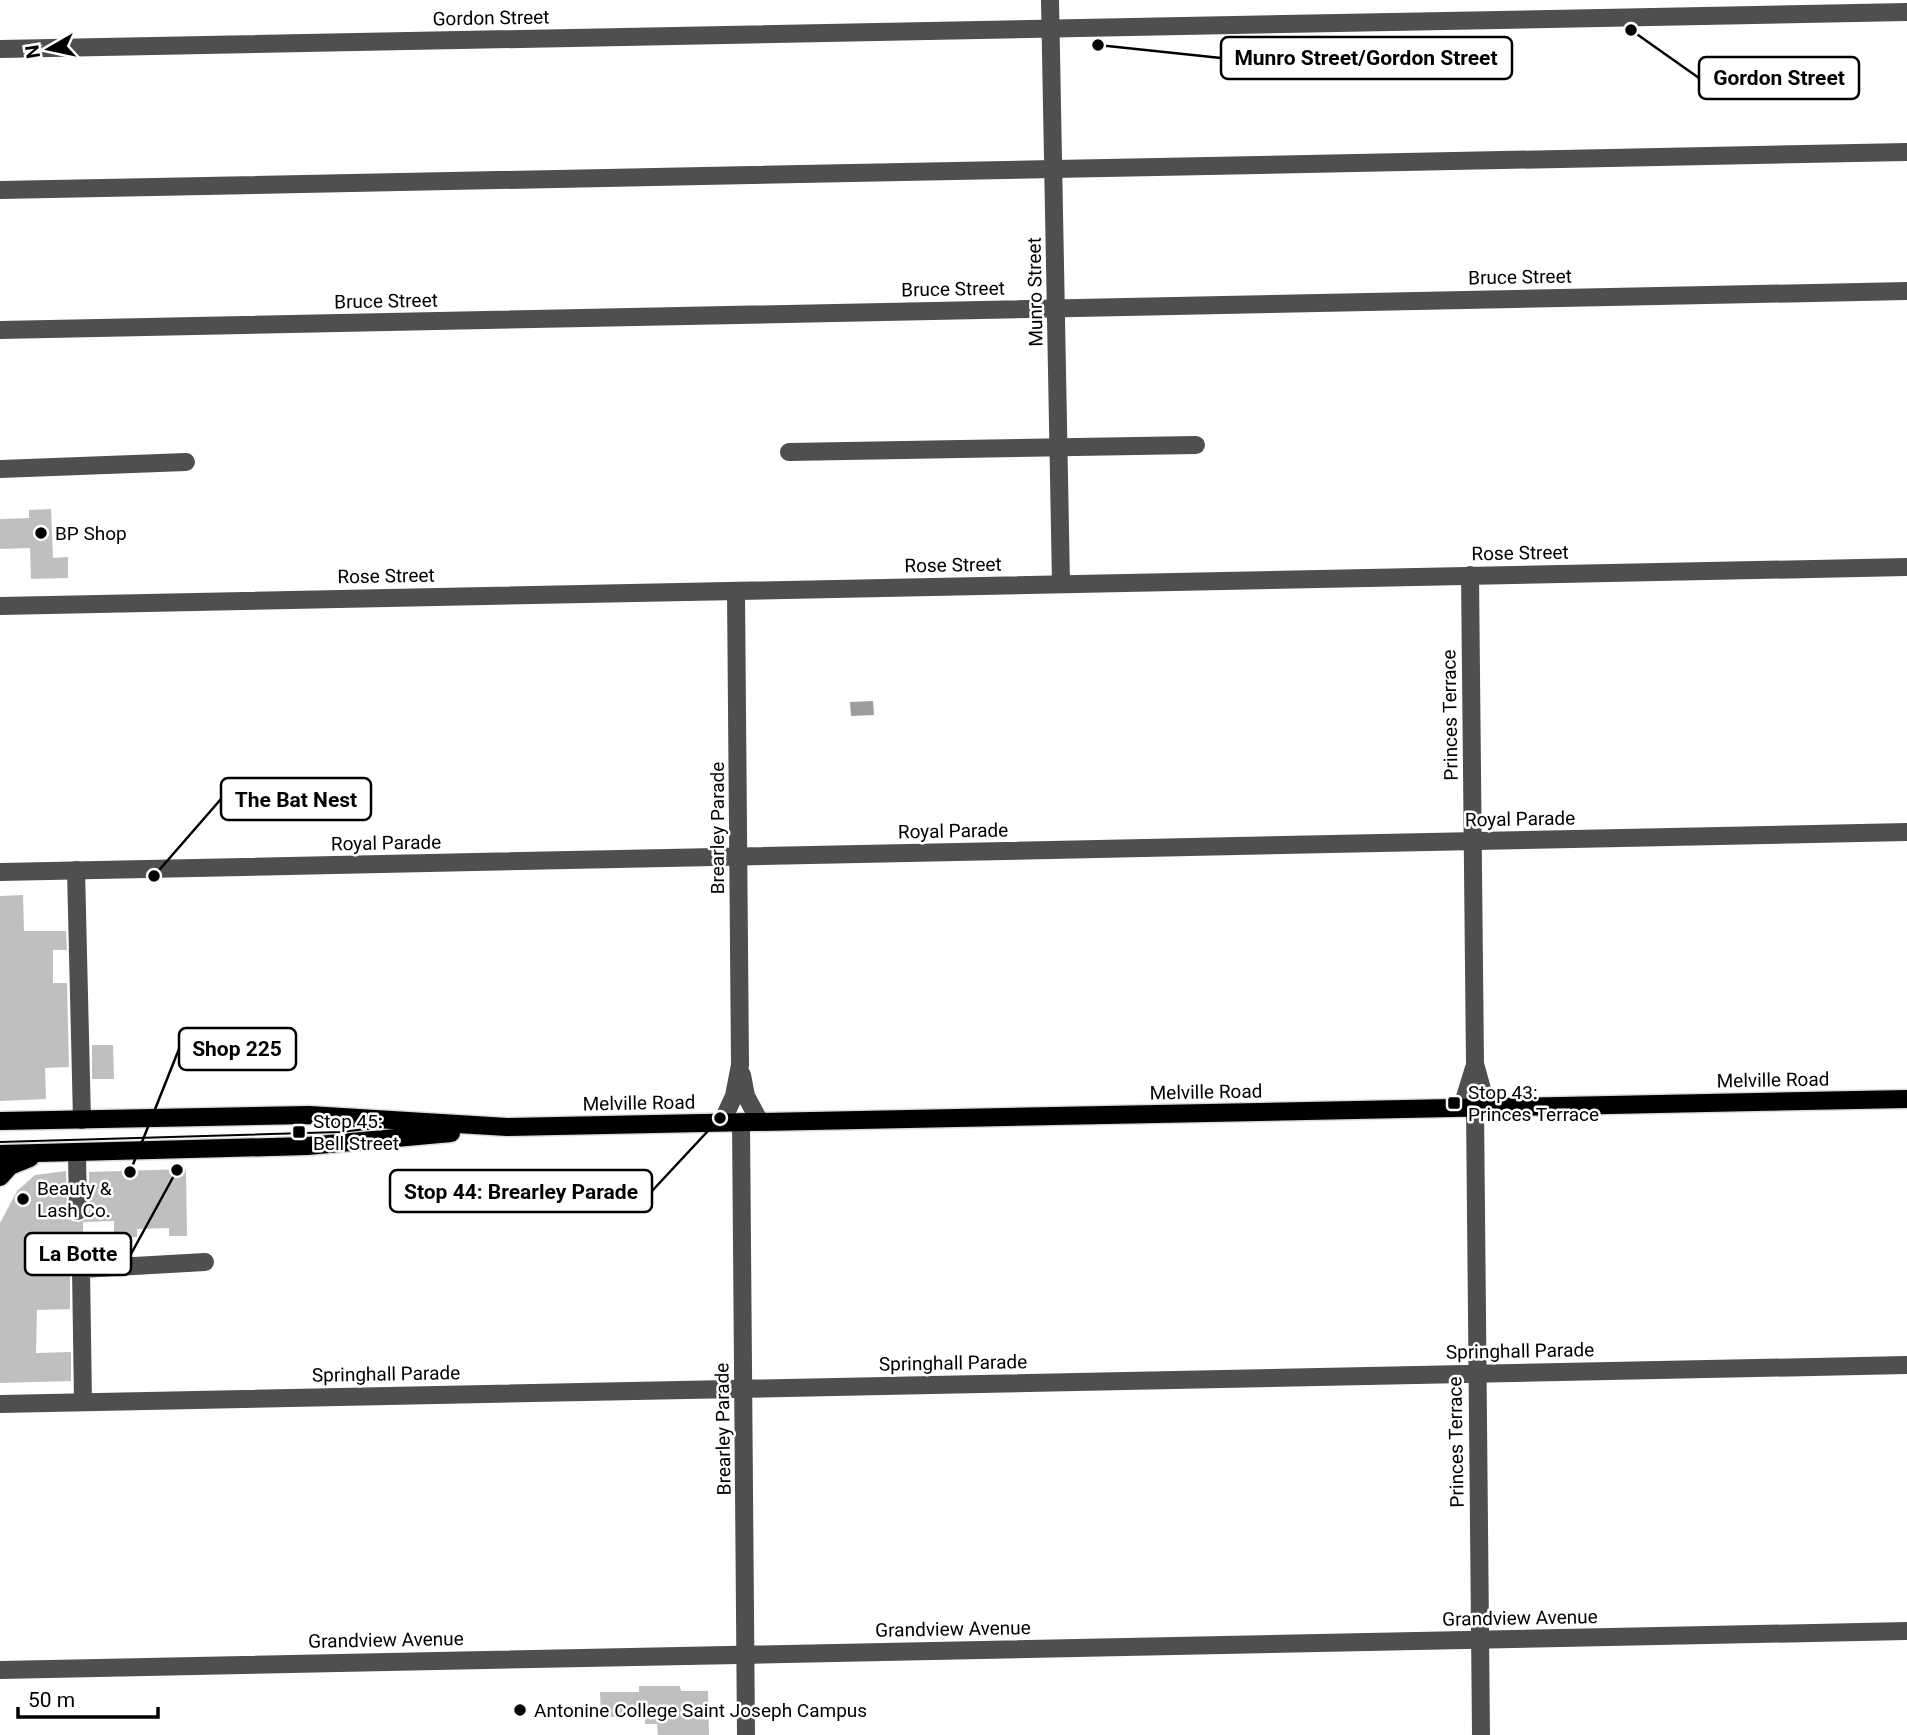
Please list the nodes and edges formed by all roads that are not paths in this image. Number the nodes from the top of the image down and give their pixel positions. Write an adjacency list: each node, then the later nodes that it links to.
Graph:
1 (1050, 0): 3 (street, Munro Street)
2 (1907, 12): 3 (street, Gordon Street)
3 (1050, 29): 4 (street, Gordon Street); 6 (street, Munro Street)
4 (0, 49)
5 (1907, 152): 6 (street)
6 (1054, 168): 7 (street); 9 (street, Munro Street)
7 (0, 190)
8 (1907, 291): 9 (street, Bruce Street)
9 (1056, 307): 10 (street, Bruce Street); 12 (street, Munro Street)
10 (0, 330)
11 (1196, 445): 12 (street)
12 (1059, 447): 13 (street); 18 (street, Munro Street)
13 (789, 452)
14 (186, 462): 15 (street)
15 (0, 469)
16 (1907, 567): 17 (street, Rose Street)
17 (1469, 575): 18 (street, Rose Street); 22 (street, Princes Terrace)
18 (1061, 583): 19 (street, Rose Street)
19 (736, 591): 20 (street, Rose Street); 23 (street, Brearley Parade)
20 (0, 606)
21 (1907, 832): 22 (street, Royal Parade)
22 (1472, 841): 23 (street, Royal Parade); 28 (street, Princes Terrace)
23 (739, 856): 24 (street, Royal Parade); 26 (street, Brearley Parade)
24 (76, 870): 25 (street, Royal Parade); 29 (street)
25 (0, 872)
26 (740, 1065): 31 (street, Brearley Parade); 33 (street, Brearley Parade)
27 (1907, 1099): 28 (main road, Melville Road)
28 (1475, 1107): 33 (main road, Melville Road); 42 (street, Princes Terrace)
29 (82, 1120): 30 (main road, Melville Road); 34 (main road, Melville Road)
30 (0, 1121)
31 (722, 1122): 32 (main road, Melville Road); 34 (main road, Melville Road)
32 (741, 1122): 33 (main road, Melville Road); 43 (street, Brearley Parade)
33 (760, 1122)
34 (507, 1127): 36 (main road, Melville Road)
35 (0, 1154): 37 (main road, Melville Road)
36 (78, 1154): 37 (main road, Melville Road); 39 (street)
37 (43, 1155): 38 (main road)
38 (0, 1177)
39 (78, 1211)
40 (205, 1262): 44 (street)
41 (1907, 1364): 42 (street, Springhall Parade)
42 (1477, 1373): 43 (street, Springhall Parade); 47 (street, Princes Terrace)
43 (743, 1388): 44 (street, Springhall Parade); 48 (street, Brearley Parade)
44 (83, 1401): 45 (street, Springhall Parade)
45 (0, 1404)
46 (1907, 1631): 47 (street, Grandview Avenue)
47 (1480, 1640): 48 (street, Grandview Avenue); 51 (street, Princes Terrace)
48 (745, 1654): 49 (street, Grandview Avenue); 50 (street, Brearley Parade)
49 (0, 1670)
50 (746, 1735)
51 (1481, 1735)

